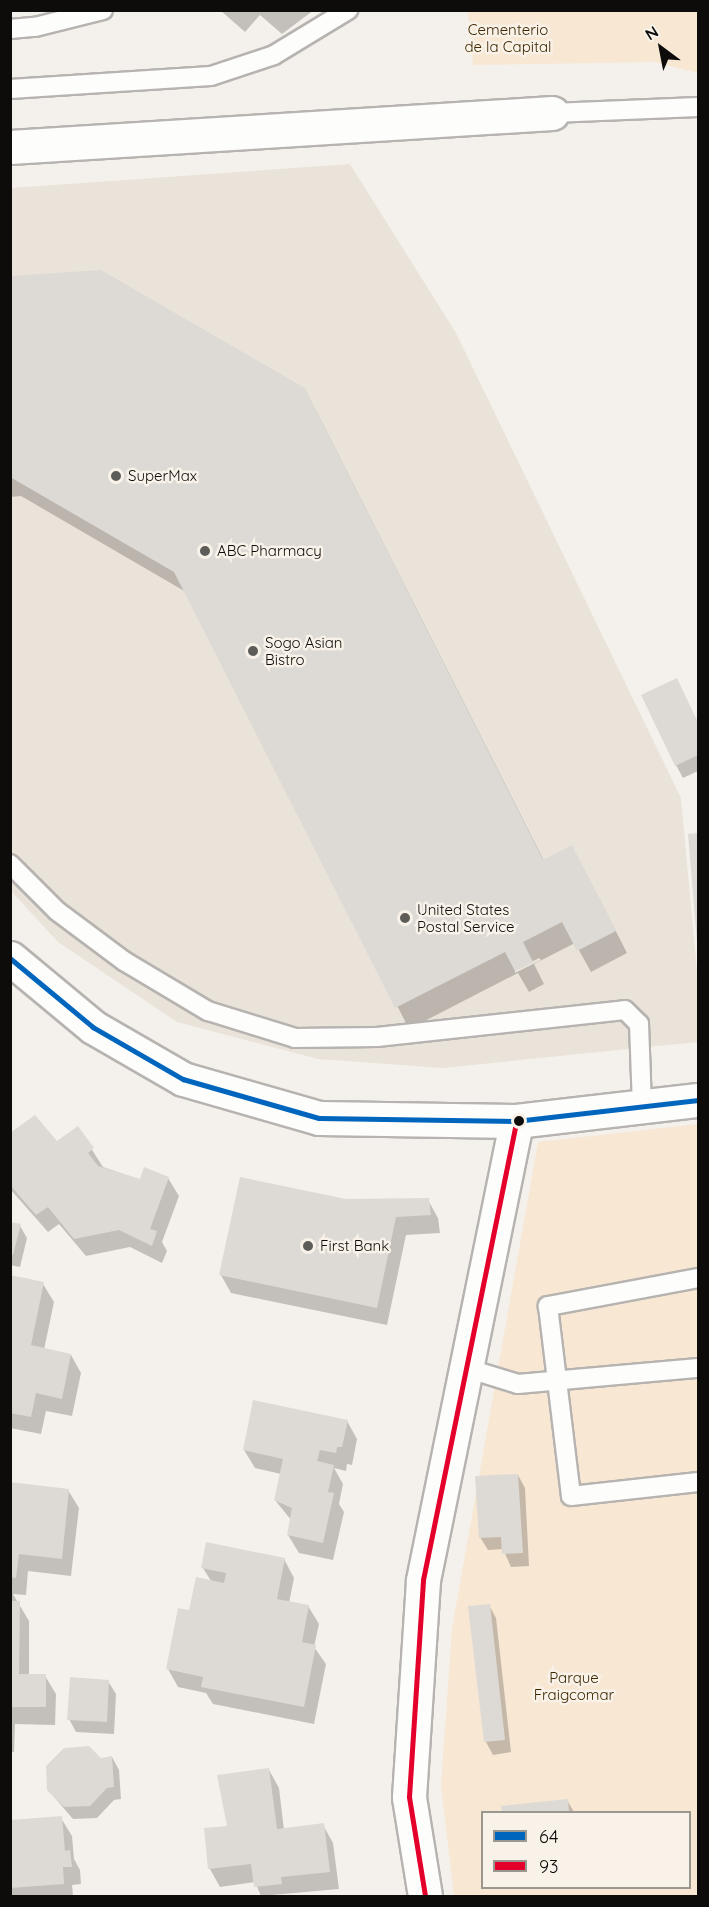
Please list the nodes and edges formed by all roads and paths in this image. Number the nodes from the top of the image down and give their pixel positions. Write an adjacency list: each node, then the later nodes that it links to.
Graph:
1 (103, 10): 3 (lane)
2 (348, 10): 4 (lane)
3 (10, 29)
4 (10, 89)
5 (699, 106): 6 (lane)
6 (552, 113): 7 (street)
7 (10, 147)
8 (10, 864): 11 (lane)
9 (10, 958): 12 (street)
10 (699, 1100): 11 (street)
11 (642, 1107): 12 (street)
12 (516, 1120): 14 (street)
13 (699, 1278): 16 (lane)
14 (466, 1368): 16 (lane); 18 (street)
15 (699, 1368): 16 (lane)
16 (556, 1379): 17 (lane)
17 (699, 1482)
18 (425, 1896)

